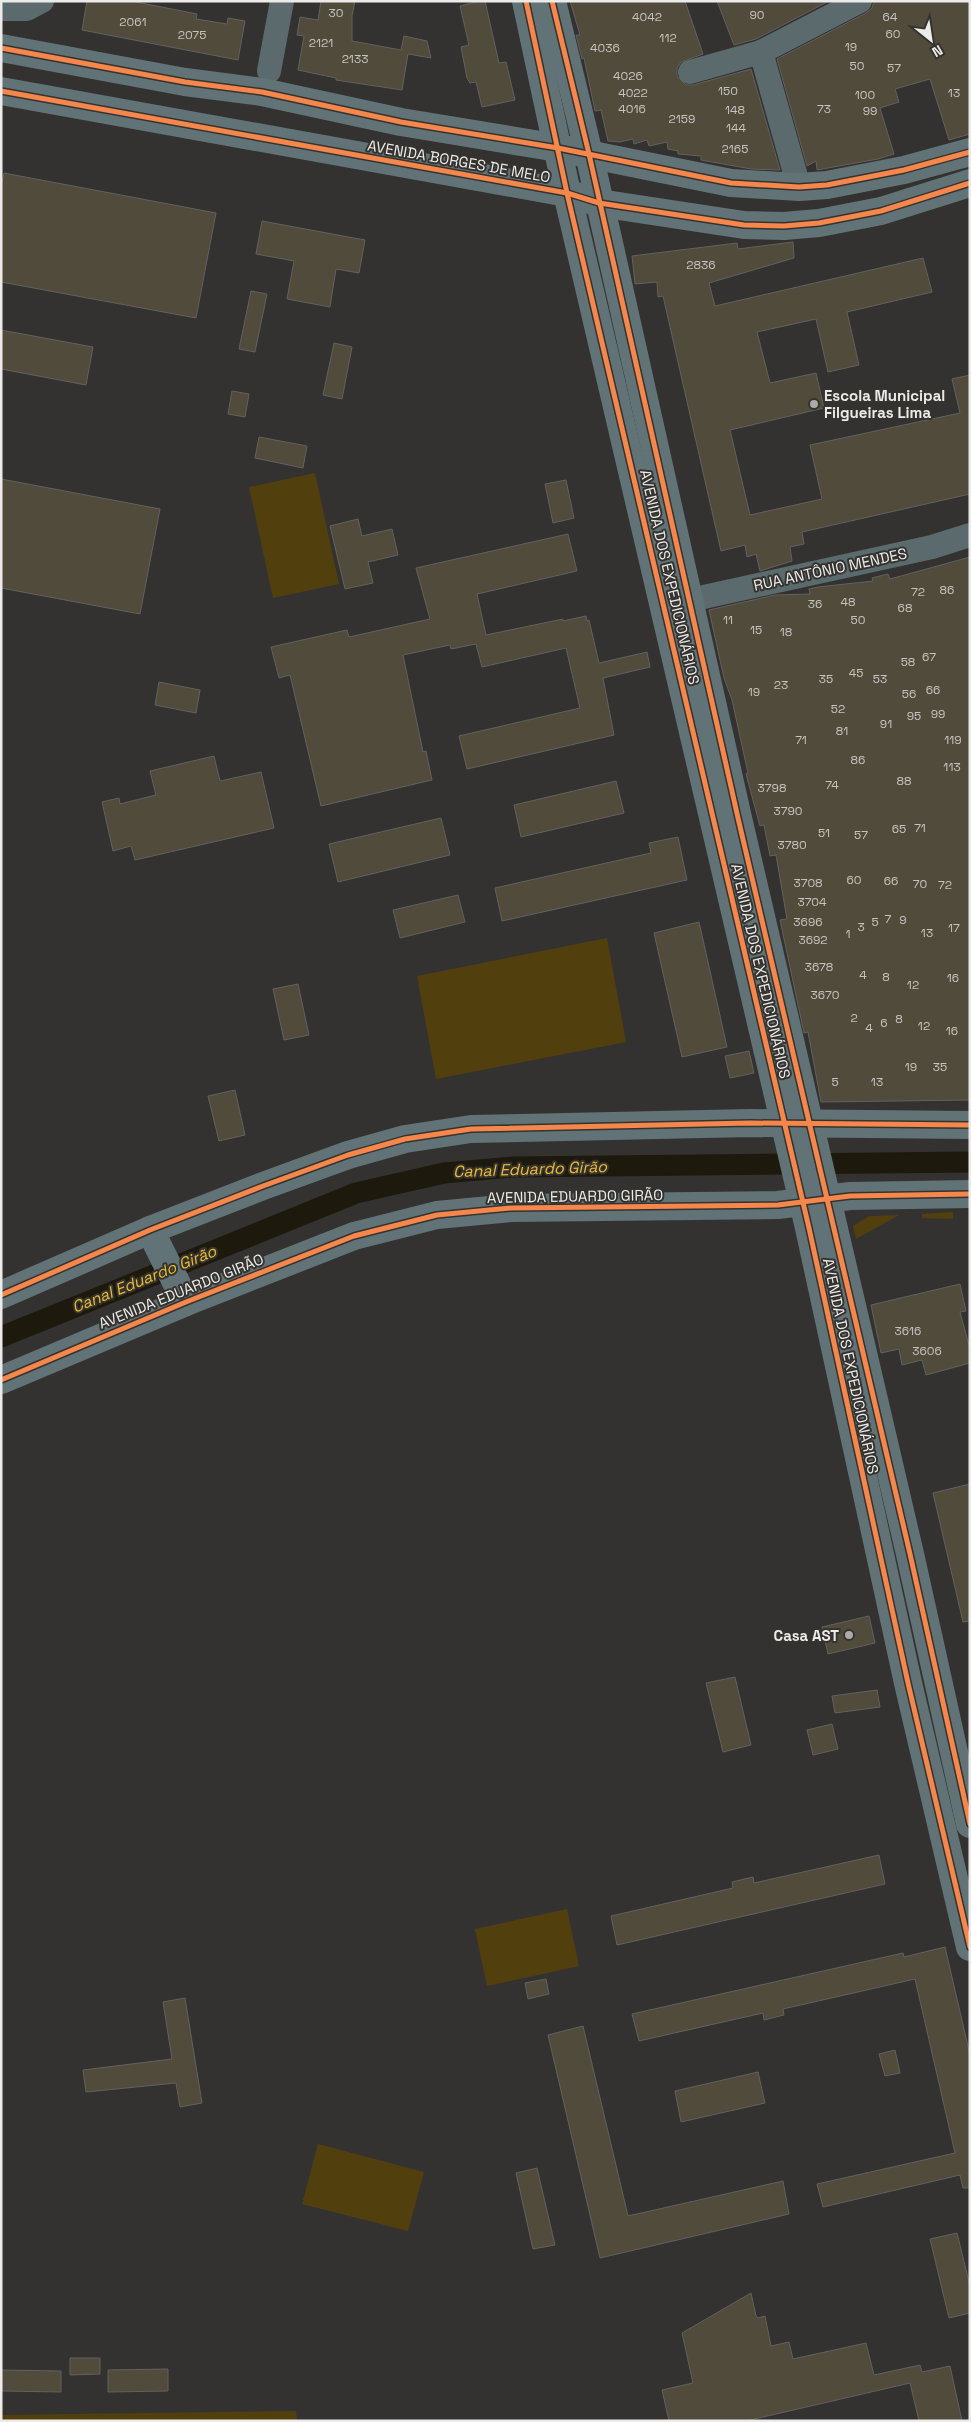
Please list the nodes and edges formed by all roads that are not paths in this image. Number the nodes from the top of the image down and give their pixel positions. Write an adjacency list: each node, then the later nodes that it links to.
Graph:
1 (42, 1): 6 (street)
2 (282, 1): 10 (street)
3 (526, 1): 14 (main road, AVENIDA DOS EXPEDICIONÁRIOS)
4 (552, 1): 16 (main road, AVENIDA DOS EXPEDICIONÁRIOS)
5 (860, 1): 8 (street)
6 (1, 8)
7 (1, 48): 9 (main road, AVENIDA BORGES DE MELO)
8 (761, 52): 11 (street); 18 (street)
9 (116, 70): 13 (main road); 14 (main road, AVENIDA BORGES DE MELO)
10 (270, 71)
11 (690, 72)
12 (1, 91): 13 (main road, AVENIDA BORGES DE MELO)
13 (113, 112): 19 (main road, AVENIDA BORGES DE MELO)
14 (558, 148): 16 (main road, AVENIDA BORGES DE MELO); 19 (main road, AVENIDA DOS EXPEDICIONÁRIOS)
15 (970, 152): 18 (main road, AVENIDA BORGES DE MELO)
16 (589, 154): 18 (main road, AVENIDA BORGES DE MELO); 20 (main road, AVENIDA DOS EXPEDICIONÁRIOS)
17 (970, 183): 20 (main road, AVENIDA BORGES DE MELO)
18 (799, 187)
19 (568, 192): 20 (main road, AVENIDA BORGES DE MELO); 24 (main road, AVENIDA DOS EXPEDICIONÁRIOS)
20 (599, 203): 22 (main road, AVENIDA DOS EXPEDICIONÁRIOS)
21 (970, 535): 22 (street, RUA ANTÔNIO MENDES)
22 (690, 600): 24 (main road, AVENIDA DOS EXPEDICIONÁRIOS)
23 (970, 1125): 24 (main road)
24 (799, 1137): 25 (main road, AVENIDA DOS EXPEDICIONÁRIOS); 27 (main road)
25 (812, 1191): 26 (main road, AVENIDA EDUARDO GIRÃO); 29 (main road, AVENIDA EDUARDO GIRÃO); 31 (main road, AVENIDA DOS EXPEDICIONÁRIOS); 32 (main road, AVENIDA DOS EXPEDICIONÁRIOS)
26 (970, 1194)
27 (153, 1237): 28 (main road); 29 (main road)
28 (1, 1295)
29 (183, 1296): 30 (main road, AVENIDA EDUARDO GIRÃO)
30 (1, 1380)
31 (936, 1679): 32 (main road); 33 (main road, AVENIDA DOS EXPEDICIONÁRIOS)
32 (908, 1683): 34 (main road, AVENIDA DOS EXPEDICIONÁRIOS)
33 (970, 1824)
34 (970, 1947)

